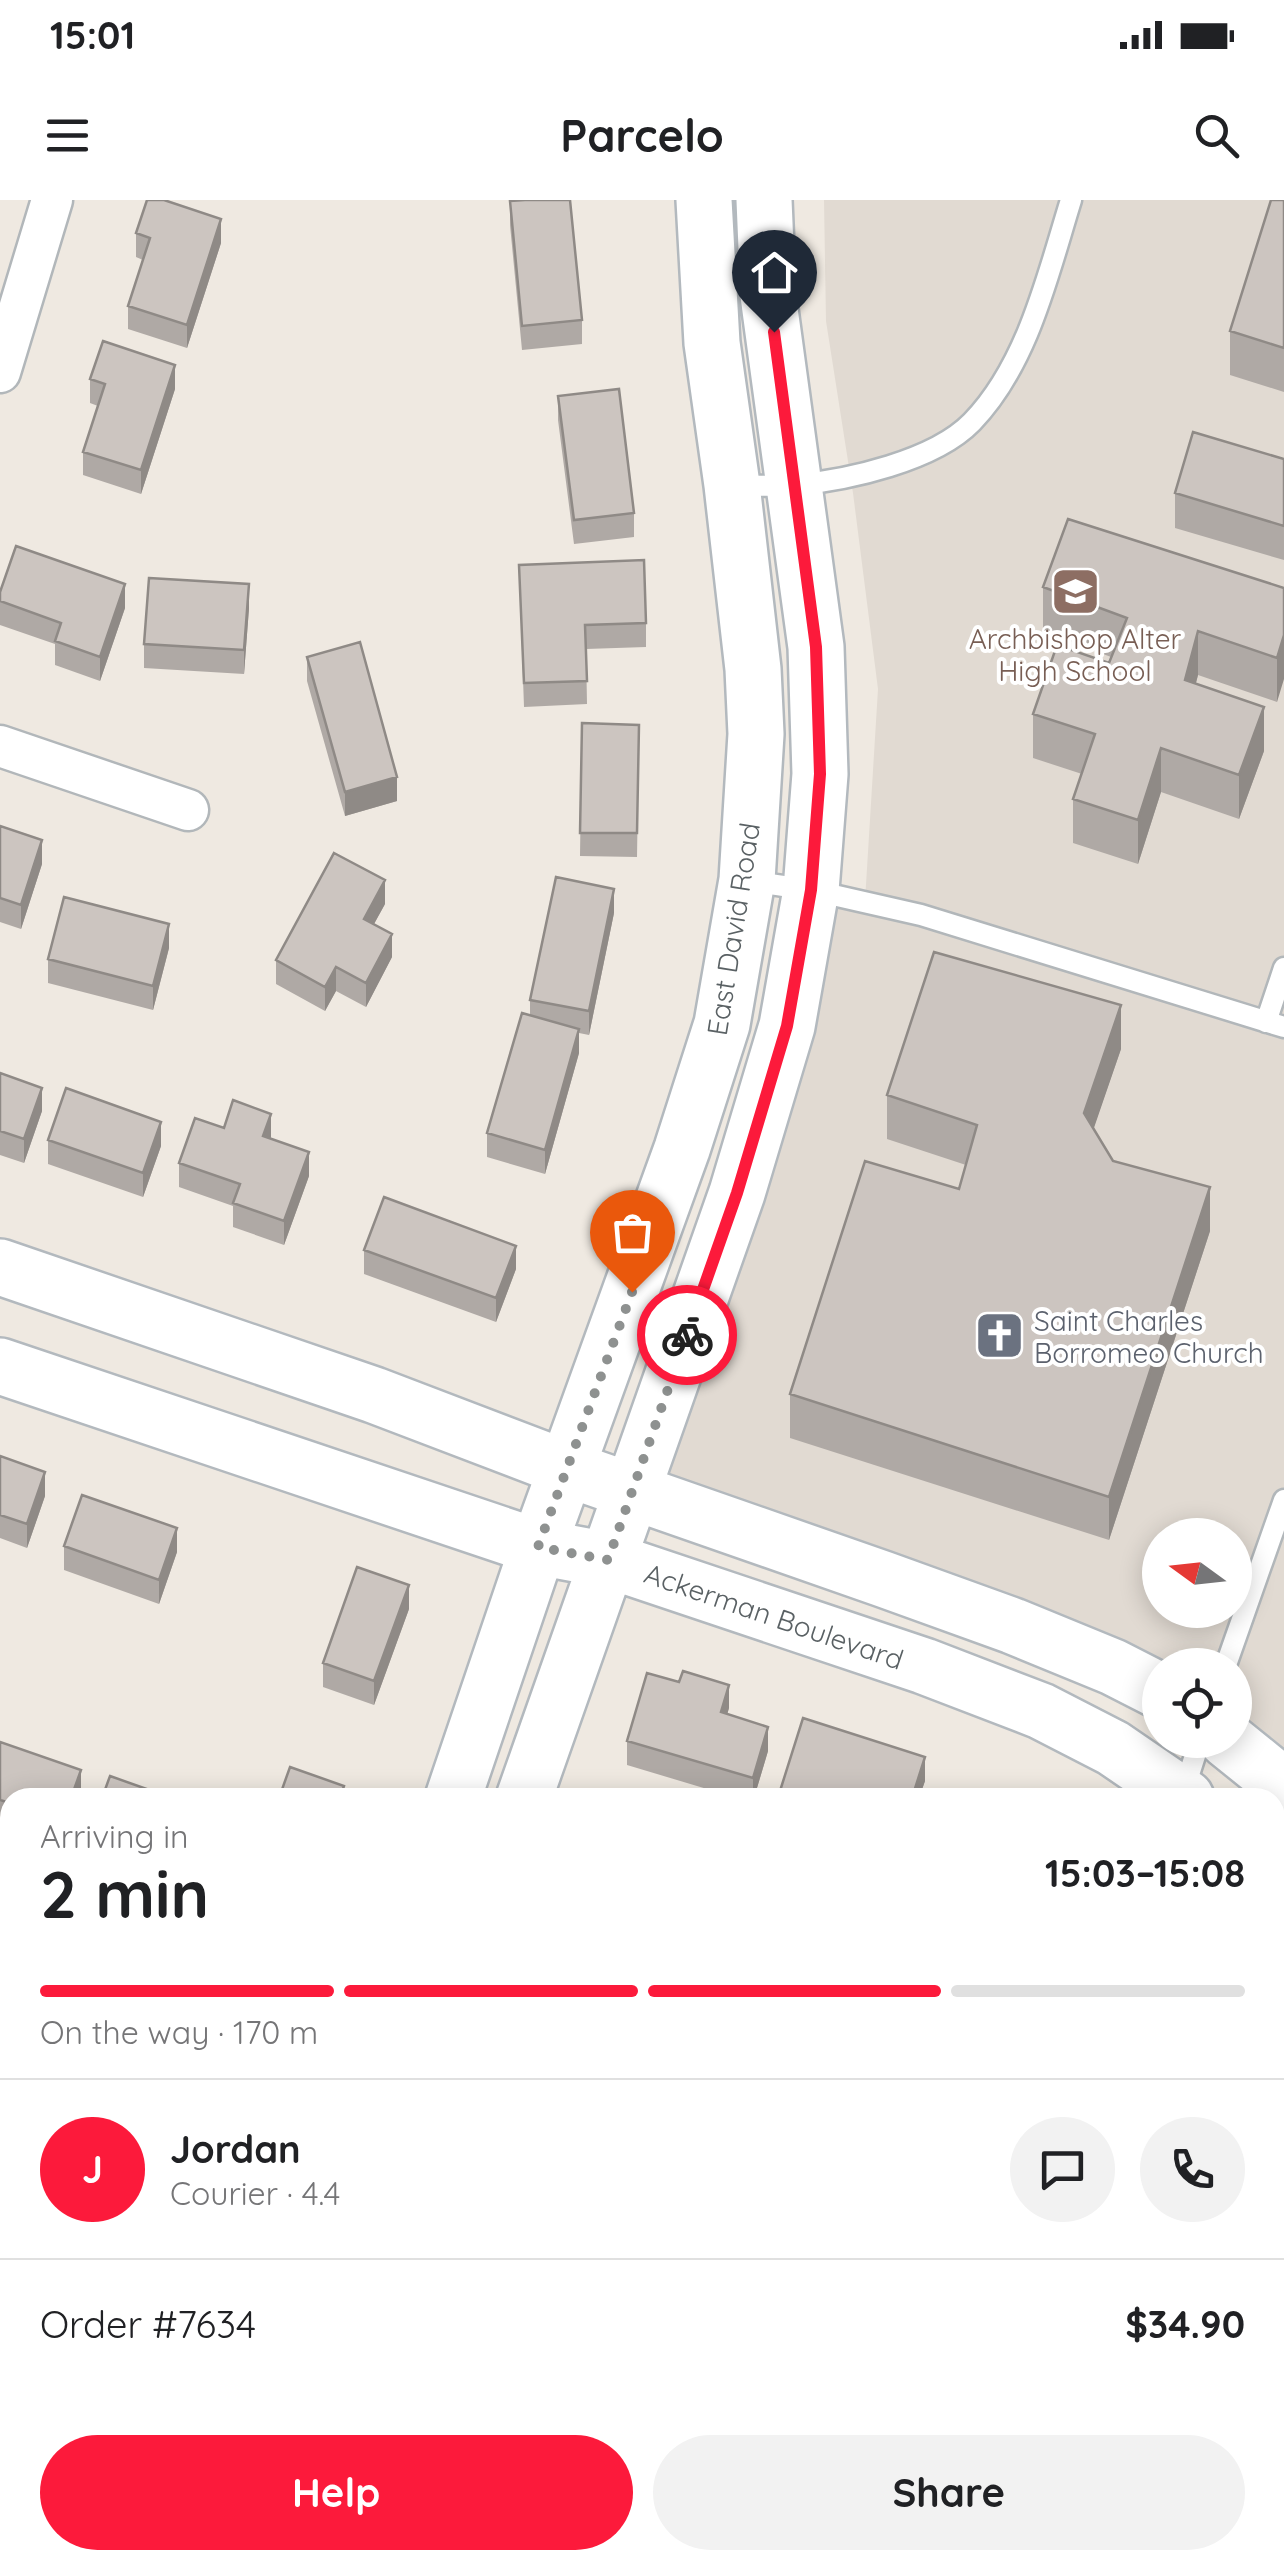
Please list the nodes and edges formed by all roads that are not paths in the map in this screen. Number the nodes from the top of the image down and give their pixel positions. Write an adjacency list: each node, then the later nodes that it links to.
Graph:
1 (52, 200): 5 (street)
2 (704, 200): 7 (street, East David Road)
3 (764, 200): 6 (street)
4 (1071, 200): 6 (lane)
5 (0, 372)
6 (794, 485): 7 (lane); 11 (street)
7 (732, 486): 10 (street, East David Road)
8 (0, 746): 9 (street)
9 (188, 810)
10 (747, 880): 11 (lane); 16 (street, East David Road)
11 (811, 890): 13 (lane); 17 (street)
12 (1284, 968): 13 (lane)
13 (1275, 1024)
14 (0, 1267): 16 (street)
15 (0, 1366): 19 (street, Ackerman Boulevard)
16 (568, 1469): 17 (street); 19 (street, East David Road)
17 (632, 1492): 20 (street); 22 (street)
18 (1284, 1500): 21 (lane)
19 (538, 1547): 20 (street, Ackerman Boulevard); 26 (street, East David Road)
20 (608, 1560): 27 (street); 28 (street, Ackerman Boulevard)
21 (1232, 1648)
22 (1142, 1682)
23 (1195, 1758): 29 (lane)
24 (1249, 1758): 25 (street)
25 (1284, 1786)
26 (456, 1788)
27 (528, 1788)
28 (1172, 1788)
29 (1186, 1788)

